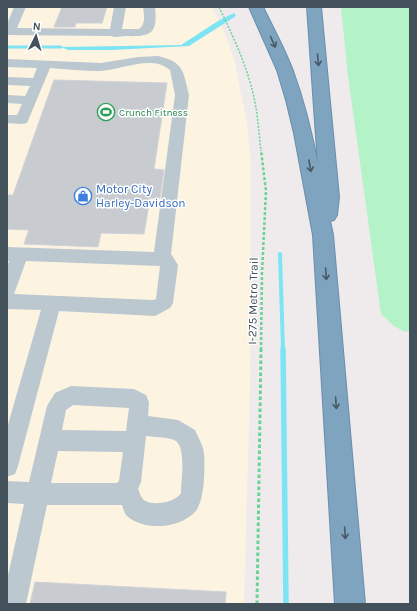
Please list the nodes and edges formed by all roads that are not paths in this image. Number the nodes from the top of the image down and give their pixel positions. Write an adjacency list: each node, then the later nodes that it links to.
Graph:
1 (20, 7): 6 (lane)
2 (120, 7): 7 (lane)
3 (149, 7): 7 (lane)
4 (256, 7): 15 (highway, one-way to 15)
5 (314, 7): 15 (highway, one-way to 15)
6 (8, 31): 7 (lane)
7 (115, 34)
8 (7, 63): 9 (lane)
9 (45, 64): 11 (lane); 17 (lane)
10 (7, 81): 11 (lane)
11 (38, 82): 13 (lane)
12 (7, 99): 13 (lane)
13 (30, 100): 14 (lane)
14 (7, 119)
15 (323, 235): 28 (highway, one-way to 28)
16 (13, 254): 17 (lane); 18 (lane)
17 (162, 259): 20 (lane)
18 (7, 291)
19 (7, 301): 20 (lane)
20 (52, 303): 23 (lane)
21 (136, 434): 22 (lane); 22 (lane); 24 (lane); 24 (lane)
22 (50, 440): 26 (lane)
23 (8, 457)
24 (127, 489): 26 (lane)
25 (7, 492): 26 (lane)
26 (38, 494): 27 (lane)
27 (14, 604)
28 (350, 604)

